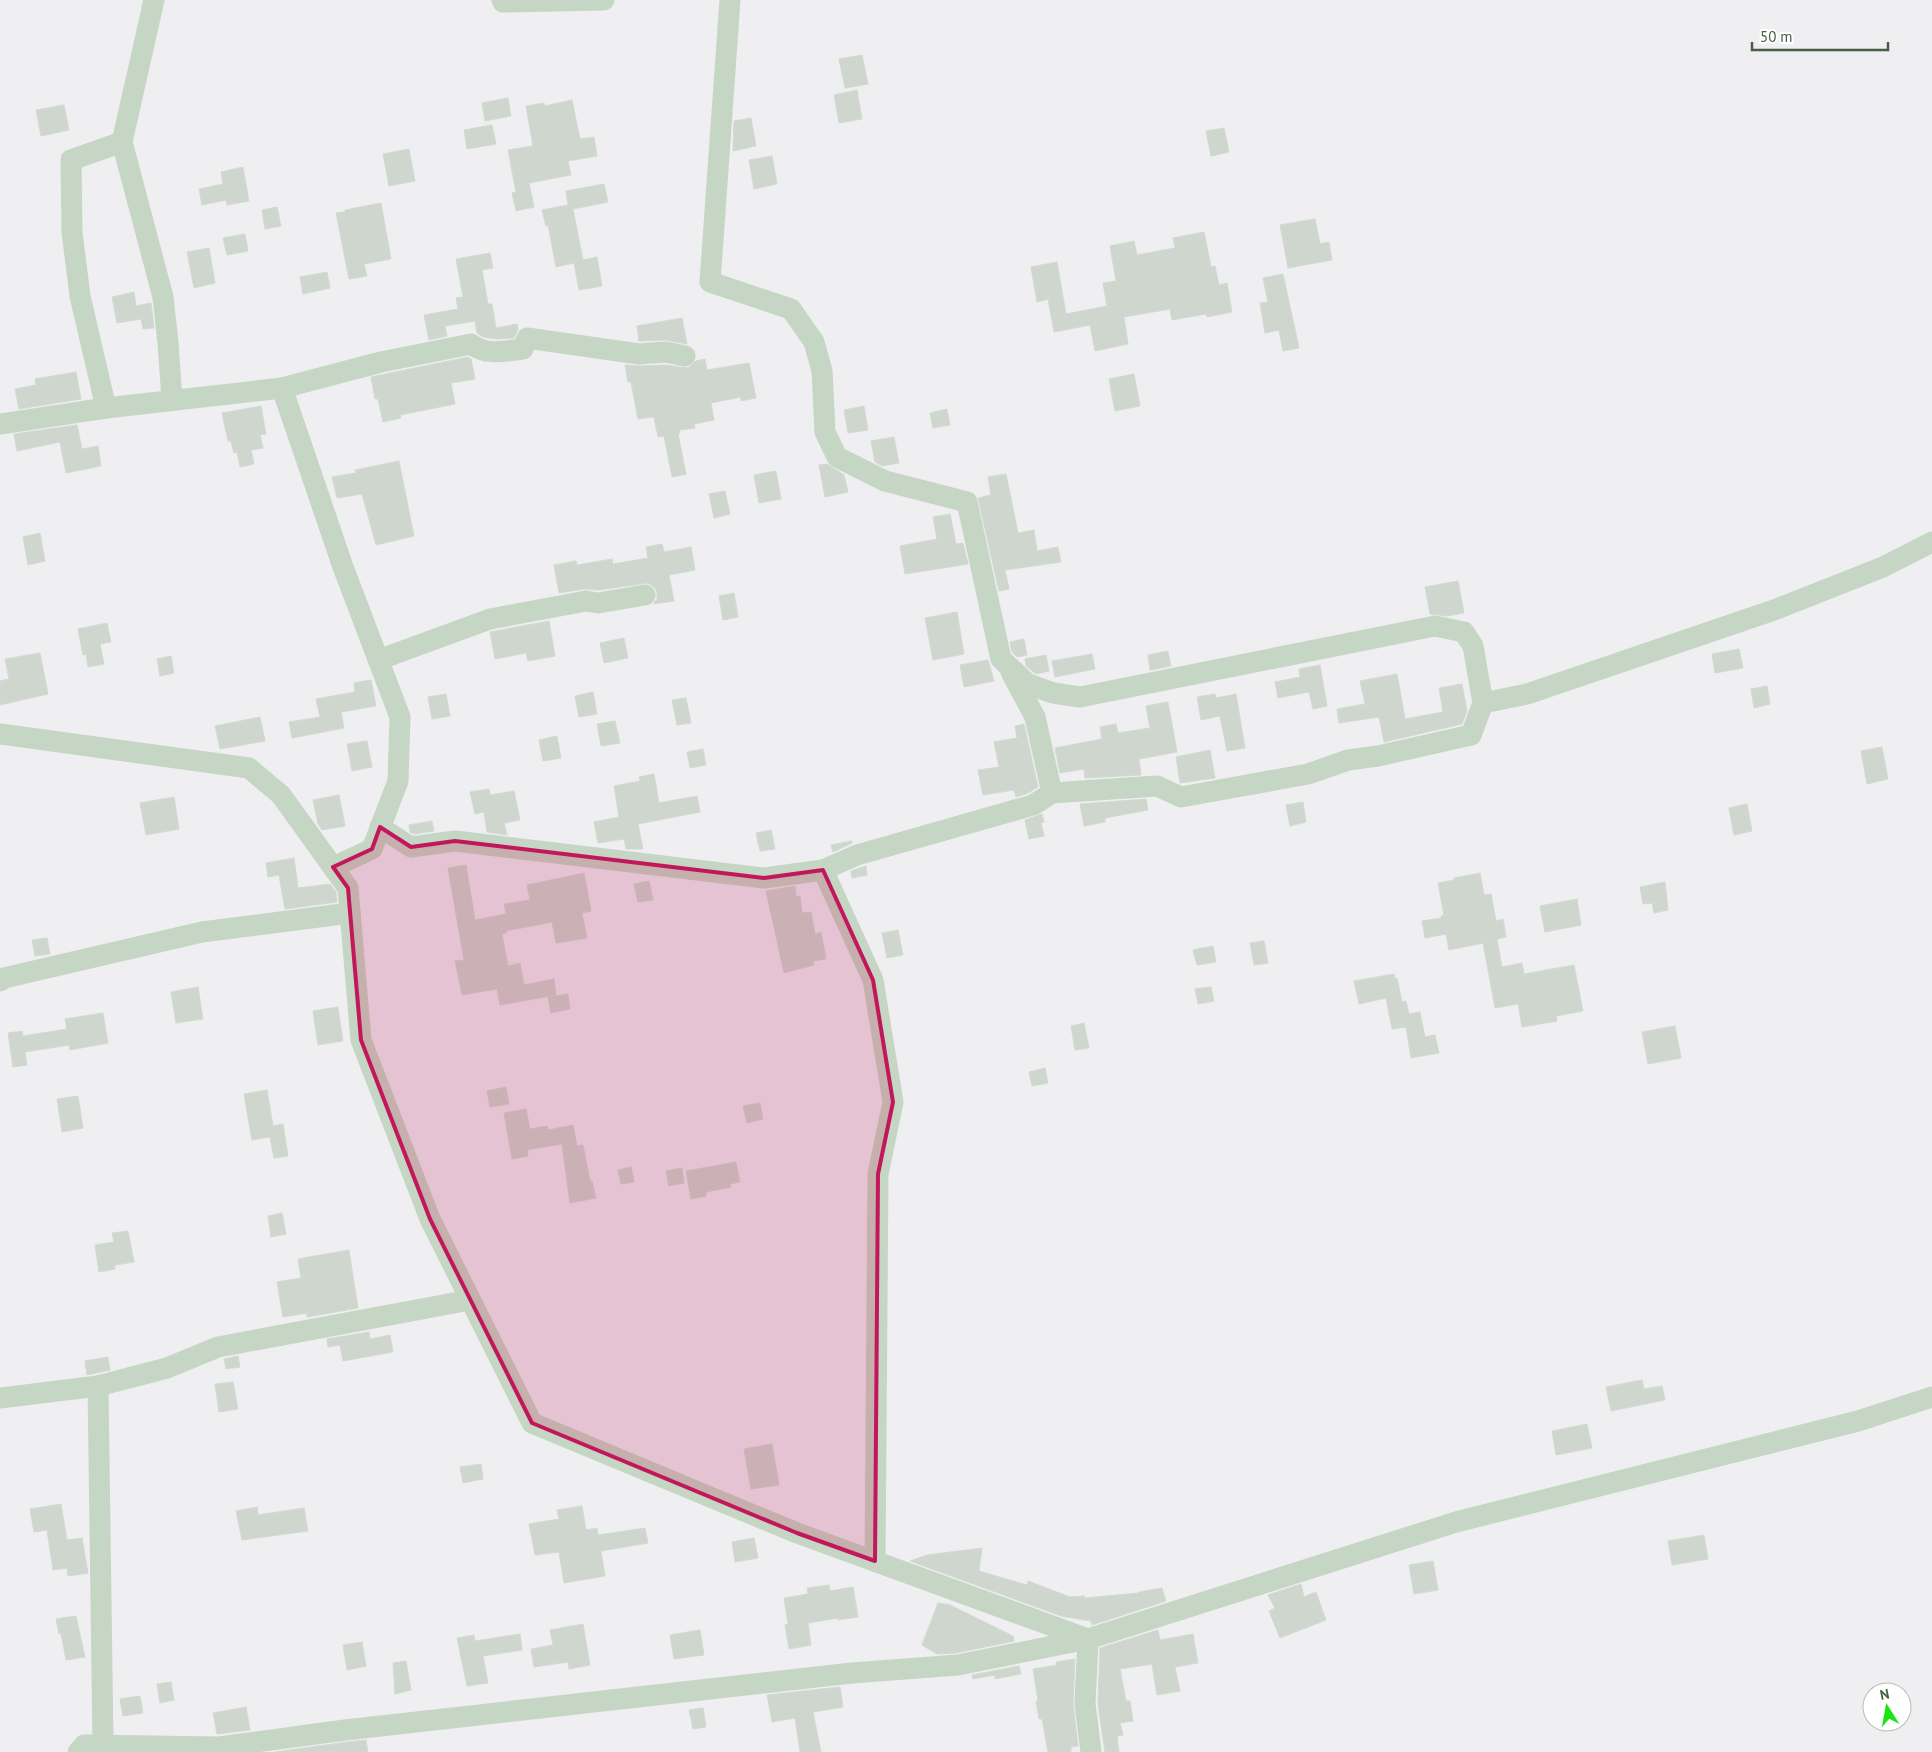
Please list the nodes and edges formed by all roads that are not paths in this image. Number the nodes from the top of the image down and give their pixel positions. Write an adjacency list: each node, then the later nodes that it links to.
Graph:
1 (154, 0): 5 (street)
2 (502, 0): 3 (street)
3 (604, 0)
4 (730, 0): 14 (street)
5 (122, 142): 8 (street); 9 (street)
6 (685, 356): 7 (street)
7 (282, 388): 8 (street); 13 (street)
8 (172, 400): 9 (street)
9 (106, 408): 10 (street)
10 (0, 424)
11 (1932, 542): 15 (street)
12 (645, 596): 13 (street)
13 (378, 660): 18 (street)
14 (1009, 668): 15 (street); 17 (street)
15 (1483, 703): 17 (street)
16 (0, 734): 19 (street)
17 (1052, 793): 20 (street)
18 (380, 827): 19 (street); 20 (street)
19 (333, 867): 21 (street)
20 (823, 870): 27 (street)
21 (350, 914): 22 (street); 23 (street)
22 (0, 981)
23 (470, 1300): 24 (street); 27 (street)
24 (98, 1386): 26 (street); 29 (street)
25 (1932, 1397): 28 (street)
26 (0, 1398)
27 (875, 1561): 28 (street)
28 (1088, 1639): 29 (street); 31 (street)
29 (103, 1744): 30 (street)
30 (78, 1752)
31 (1091, 1752)

